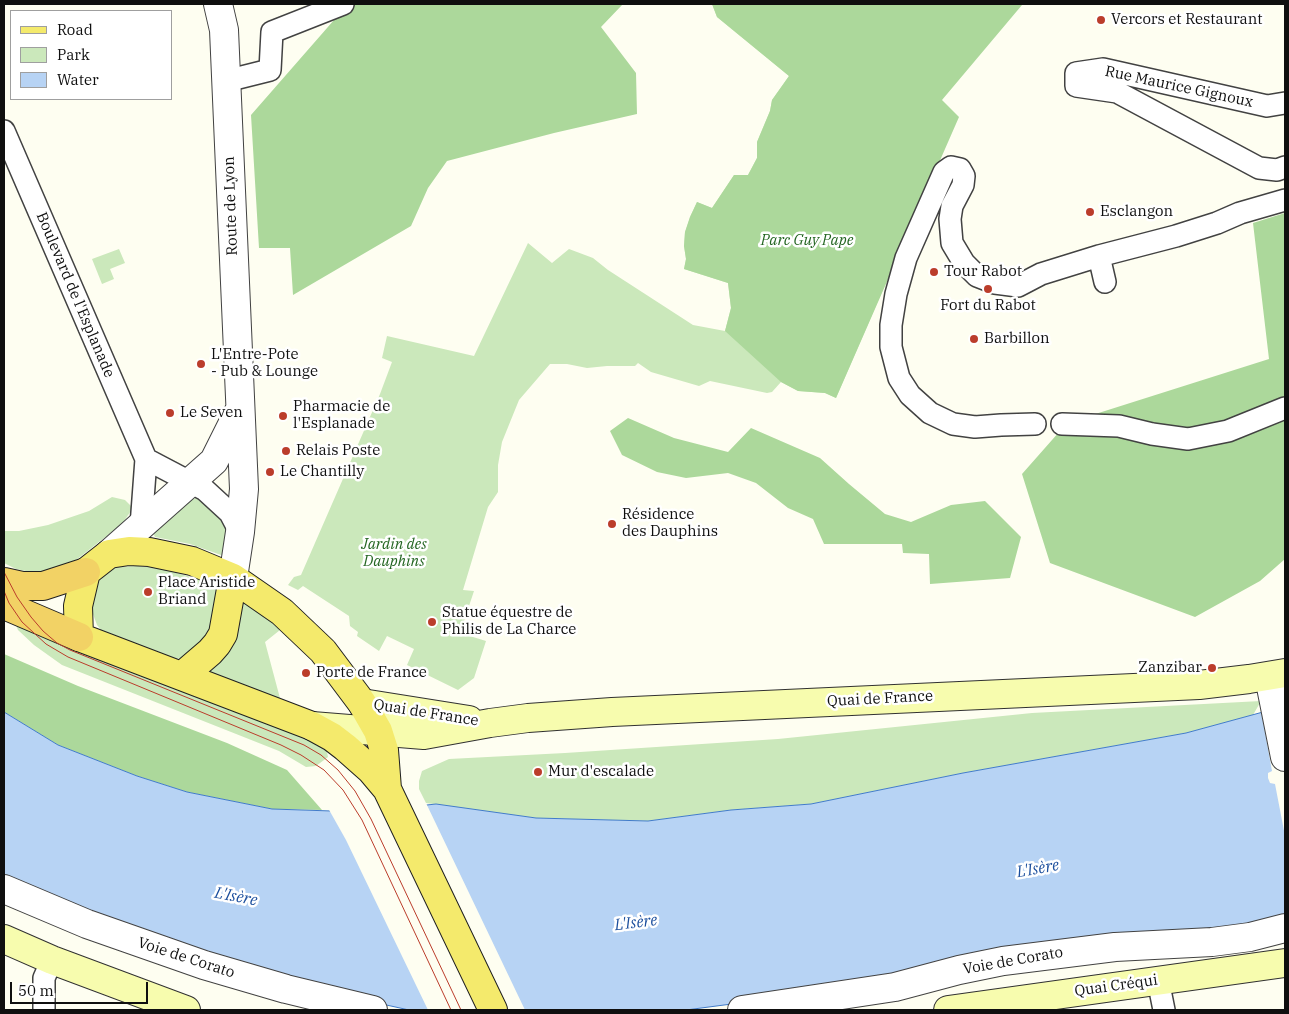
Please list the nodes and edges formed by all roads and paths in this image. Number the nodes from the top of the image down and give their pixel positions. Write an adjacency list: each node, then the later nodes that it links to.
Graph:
1 (218, 4): 3 (street, Route de Lyon)
2 (343, 4): 3 (street)
3 (226, 81): 11 (street, Route de Lyon)
4 (1285, 103): 6 (street, Rue Maurice Gignoux)
5 (4, 131): 14 (street, Boulevard de l'Esplanade)
6 (1285, 167)
7 (1285, 200): 8 (street)
8 (1100, 256): 9 (street); 12 (street)
9 (1105, 282)
10 (1285, 408): 13 (street)
11 (240, 410): 15 (street); 17 (street)
12 (1035, 424)
13 (1062, 424)
14 (146, 459): 15 (street); 16 (street)
15 (191, 482): 16 (street); 17 (street)
16 (141, 526): 18 (street)
17 (240, 532): 20 (street)
18 (109, 554): 19 (main road); 20 (main road)
19 (86, 572): 21 (highway); 23 (main road)
20 (233, 578): 24 (main road); 26 (main road)
21 (4, 582)
22 (4, 605): 23 (highway)
23 (80, 637): 24 (main road)
24 (182, 676): 28 (main road)
25 (1276, 683): 27 (main road, Quai de France); 30 (street)
26 (362, 703): 27 (main road, Quai de France); 29 (main road)
27 (490, 723): 29 (main road, Quai de France)
28 (312, 726): 29 (main road); 31 (main road)
29 (378, 731): 31 (main road)
30 (1285, 757)
31 (381, 776): 42 (main road)
32 (4, 889): 41 (street, Voie de Corato)
33 (1285, 928): 43 (street, Voie de Corato)
34 (4, 939): 35 (main road)
35 (52, 960): 39 (street); 40 (main road)
36 (1285, 963): 37 (main road, Quai Créqui)
37 (1158, 980): 38 (main road, Quai Créqui); 45 (street)
38 (1041, 1003): 44 (main road, Quai Créqui)
39 (44, 1010)
40 (186, 1010)
41 (373, 1010)
42 (493, 1010)
43 (742, 1010)
44 (948, 1010)
45 (1164, 1010)

